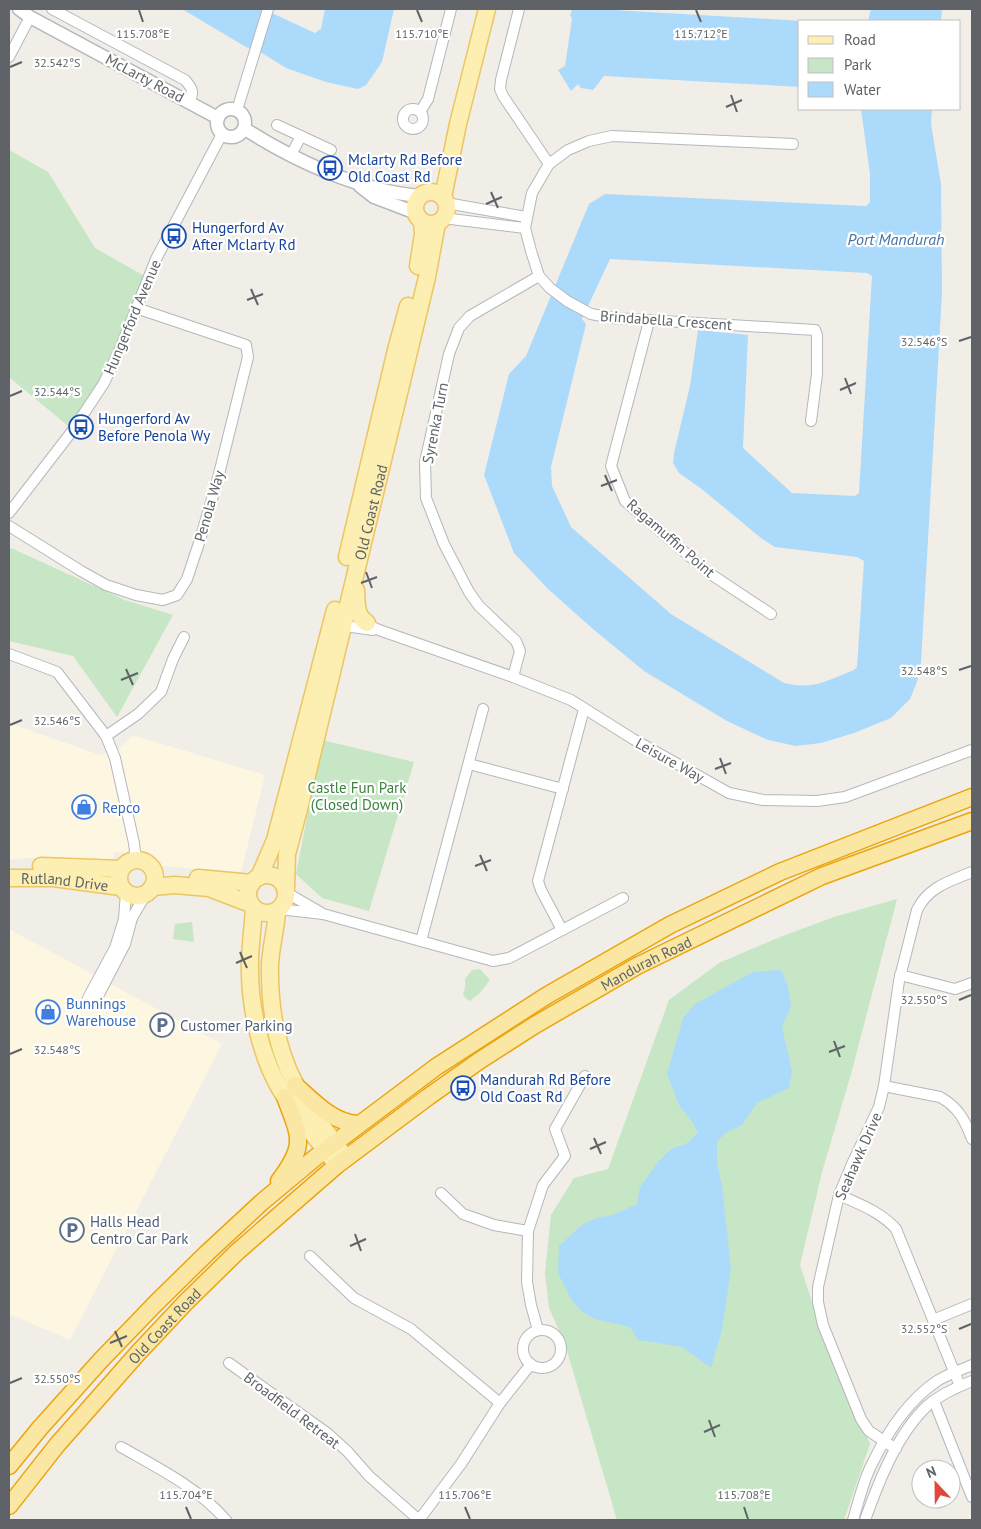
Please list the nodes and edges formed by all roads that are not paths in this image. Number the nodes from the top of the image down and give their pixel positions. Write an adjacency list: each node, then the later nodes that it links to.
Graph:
1 (20, 9): 7 (street, McLarty Road)
2 (52, 9): 9 (street)
3 (268, 9): 10 (street)
4 (451, 9): 11 (street)
5 (487, 9): 22 (main road, Old Coast Road)
6 (519, 9): 20 (street)
7 (30, 17): 8 (street); 9 (street, McLarty Road)
8 (9, 57)
9 (190, 102): 12 (street, McLarty Road)
10 (237, 110): 12 (street); 14 (street)
11 (420, 112)
12 (218, 118): 15 (street)
13 (277, 125): 16 (street)
14 (245, 129): 15 (street); 19 (street)
15 (222, 134): 26 (street, Hungerford Avenue)
16 (301, 136): 18 (street); 19 (street)
17 (793, 144): 20 (street, Brindabella Crescent)
18 (330, 150)
19 (291, 155): 21 (street)
20 (549, 164): 23 (street, Brindabella Crescent)
21 (357, 184): 22 (street); 22 (street)
22 (432, 208): 23 (street); 24 (street); 31 (main road, Old Coast Road); 33 (main road, Old Coast Road)
23 (526, 217): 24 (street, Brindabella Crescent)
24 (525, 228): 25 (street, Brindabella Crescent)
25 (540, 276): 27 (street, Brindabella Crescent); 37 (street, Syrenka Turn)
26 (136, 308): 29 (street, Hungerford Avenue); 30 (street, Penola Way)
27 (649, 321): 28 (street, Brindabella Crescent); 32 (street, Ragamuffin Point)
28 (811, 421)
29 (9, 513)
30 (9, 526)
31 (358, 562): 33 (main road, Old Coast Road); 34 (main road)
32 (771, 614)
33 (338, 619): 34 (street, Leisure Way); 50 (main road, Old Coast Road); 53 (main road, Old Coast Road)
34 (373, 627): 37 (street, Leisure Way)
35 (184, 637): 40 (street)
36 (9, 654): 40 (street)
37 (513, 677): 39 (street, Leisure Way)
38 (484, 709): 42 (street)
39 (584, 709): 41 (street, Leisure Way); 43 (street)
40 (106, 736): 46 (street)
41 (972, 750)
42 (469, 764): 43 (street); 59 (street)
43 (562, 788): 58 (street)
44 (972, 797): 65 (highway, Mandurah Road)
45 (972, 821): 68 (highway, Mandurah Road)
46 (128, 865): 47 (main road, Rutland Drive); 51 (main road); 52 (main road)
47 (9, 868)
48 (972, 872): 60 (street, Seahawk Drive)
49 (9, 878): 52 (main road, Rutland Drive)
50 (255, 880): 51 (main road); 53 (main road); 55 (main road)
51 (151, 884): 52 (main road); 52 (street); 55 (main road)
52 (124, 890)
53 (286, 891): 56 (main road); 57 (street)
54 (623, 898): 58 (street)
55 (252, 906): 56 (main road); 64 (main road)
56 (278, 910): 57 (street); 64 (main road)
57 (323, 914): 59 (street)
58 (562, 930): 59 (street)
59 (421, 941)
60 (900, 976): 61 (street); 63 (street, Seahawk Drive)
61 (972, 983)
62 (585, 1076): 72 (street)
63 (884, 1086): 66 (street); 70 (street, Seahawk Drive)
64 (290, 1091): 65 (highway); 67 (main road); 71 (highway)
65 (358, 1124): 67 (highway, Old Coast Road)
66 (972, 1139)
67 (330, 1146): 68 (main road); 71 (highway, Old Coast Road)
68 (342, 1161): 90 (highway, Old Coast Road)
69 (440, 1192): 72 (street)
70 (839, 1195): 75 (street); 85 (street, Seahawk Drive)
71 (262, 1202): 88 (highway, Old Coast Road)
72 (528, 1231): 76 (street)
73 (310, 1256): 84 (street)
74 (972, 1304): 75 (street)
75 (933, 1320): 80 (street)
76 (538, 1330): 78 (street); 78 (street)
77 (229, 1363): 92 (street, Broadfield Retreat)
78 (530, 1364): 84 (street)
79 (972, 1365): 80 (street)
80 (954, 1372): 82 (street); 85 (street)
81 (972, 1381): 82 (street)
82 (960, 1386): 83 (street)
83 (934, 1401): 87 (street); 89 (street)
84 (500, 1403): 92 (street)
85 (884, 1442): 87 (street, Seahawk Drive); 93 (street)
86 (120, 1447): 91 (street)
87 (896, 1449): 94 (street)
88 (9, 1466)
89 (972, 1496)
90 (9, 1506)
91 (226, 1520)
92 (419, 1520)
93 (853, 1520)
94 (865, 1520)

